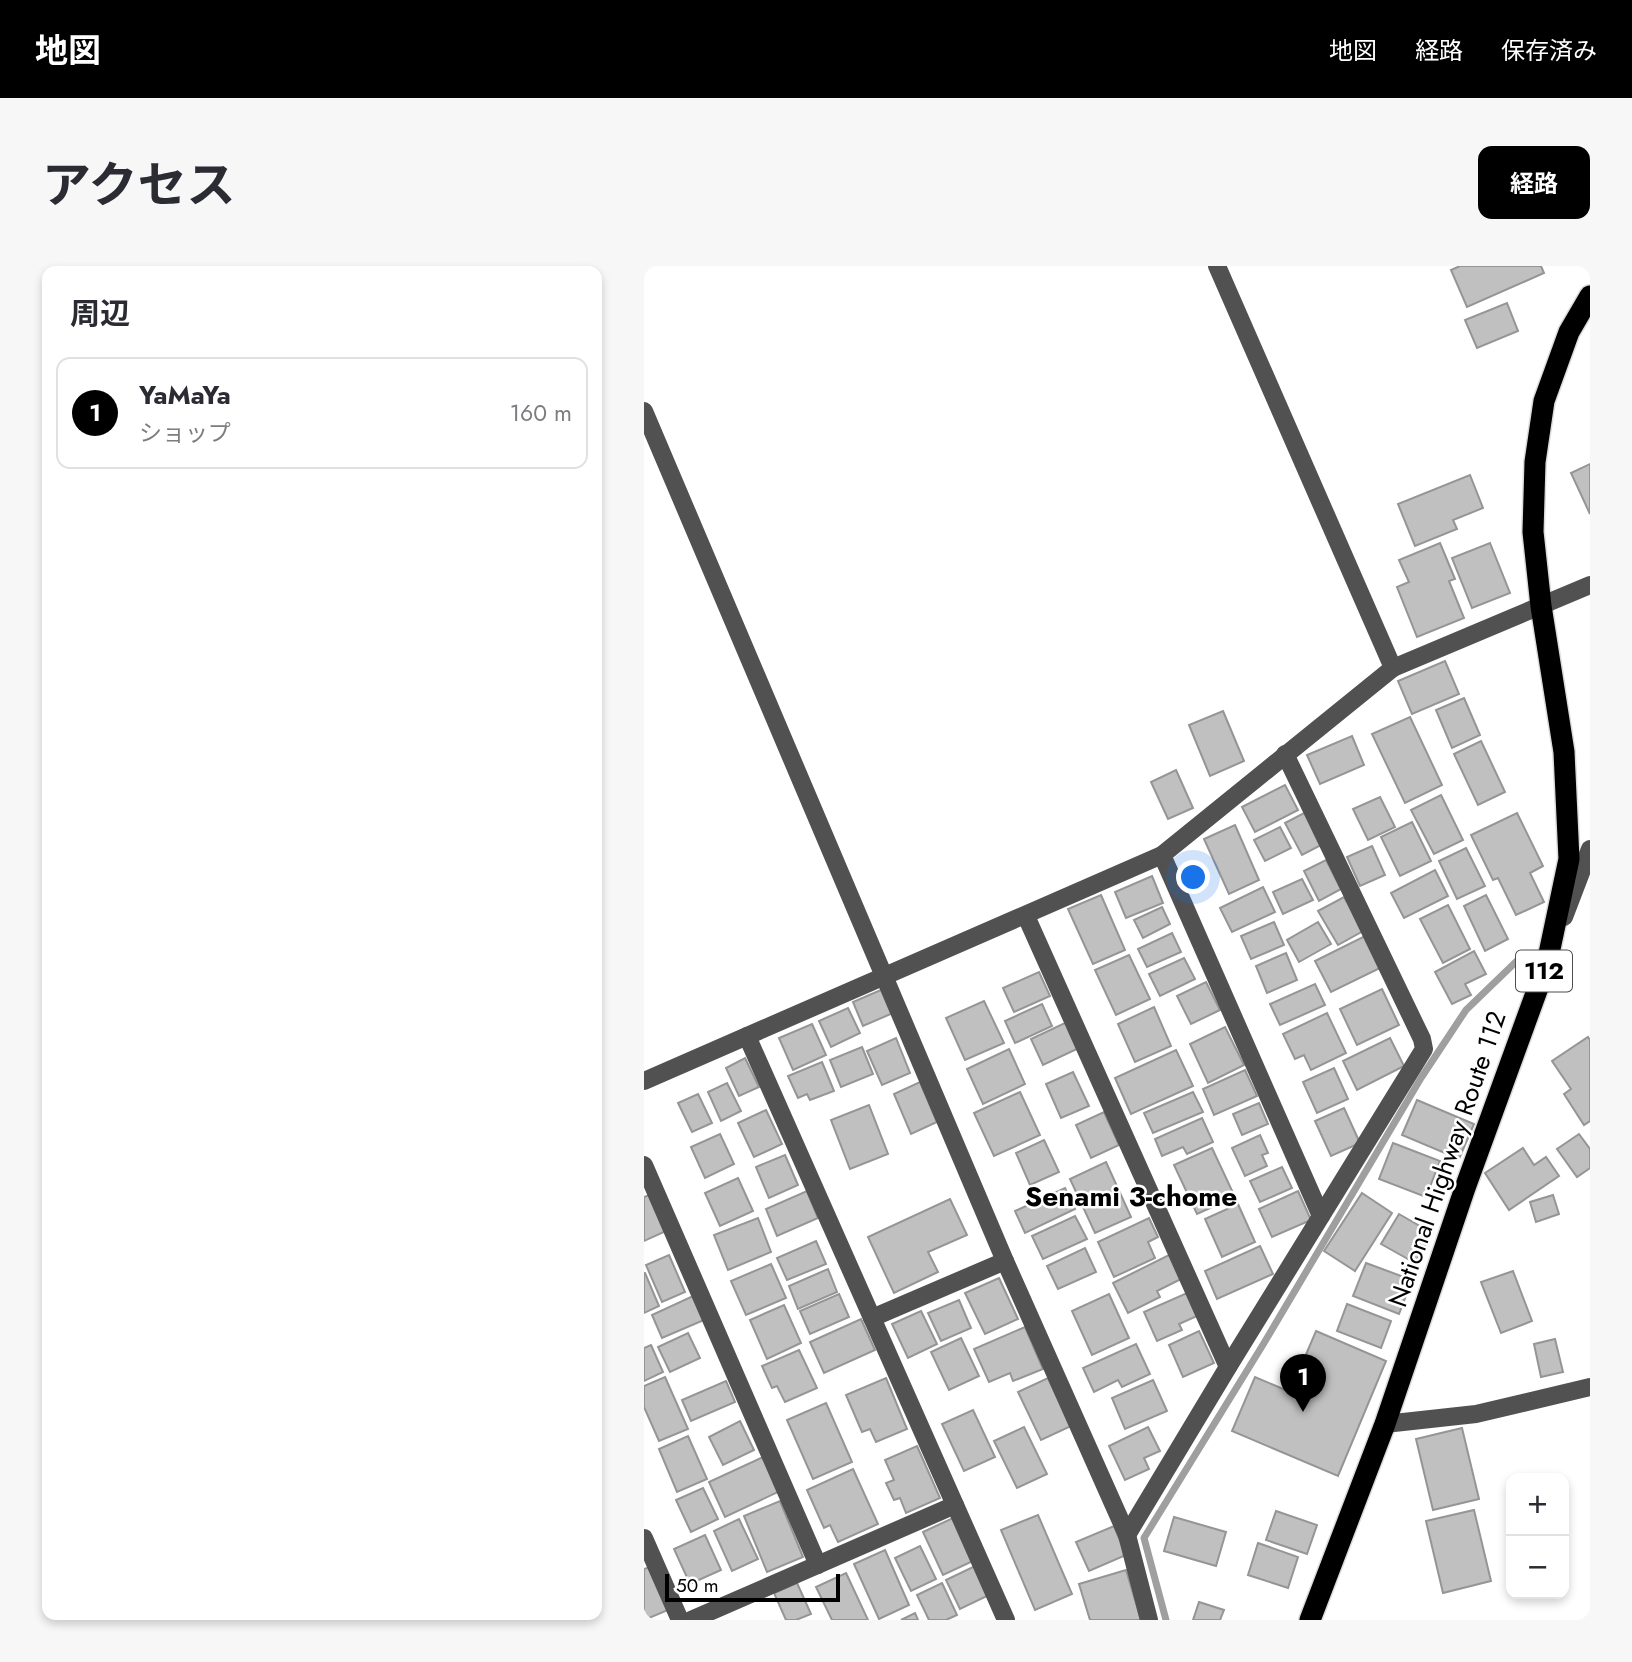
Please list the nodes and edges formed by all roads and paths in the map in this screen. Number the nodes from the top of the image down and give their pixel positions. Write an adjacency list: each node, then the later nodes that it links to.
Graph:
1 (1217, 266): 6 (lane)
2 (1590, 296): 5 (highway, National Highway Route 112 / 112)
3 (644, 411): 12 (lane)
4 (1590, 585): 5 (lane)
5 (1541, 606): 6 (lane); 11 (highway, National Highway Route 112 / 112)
6 (1393, 668): 7 (lane)
7 (1285, 754): 9 (lane); 16 (lane)
8 (1590, 849): 11 (lane)
9 (1162, 855): 10 (lane); 16 (lane)
10 (1026, 916): 12 (lane); 19 (lane)
11 (1546, 963): 21 (highway, National Highway Route 112 / 112)
12 (884, 977): 13 (lane); 17 (lane)
13 (747, 1036): 14 (lane); 18 (lane)
14 (644, 1080)
15 (644, 1165): 25 (lane)
16 (1321, 1216): 19 (lane)
17 (1004, 1261): 18 (lane); 23 (lane)
18 (872, 1318): 22 (lane)
19 (1228, 1367): 23 (lane)
20 (1590, 1387): 21 (lane)
21 (1385, 1424): 30 (highway, National Highway Route 112 / 112)
22 (955, 1505): 25 (lane); 28 (lane)
23 (1127, 1535): 29 (lane)
24 (644, 1538): 26 (lane)
25 (818, 1565): 27 (lane)
26 (680, 1620)
27 (691, 1620)
28 (1006, 1620)
29 (1149, 1620)
30 (1310, 1620)

